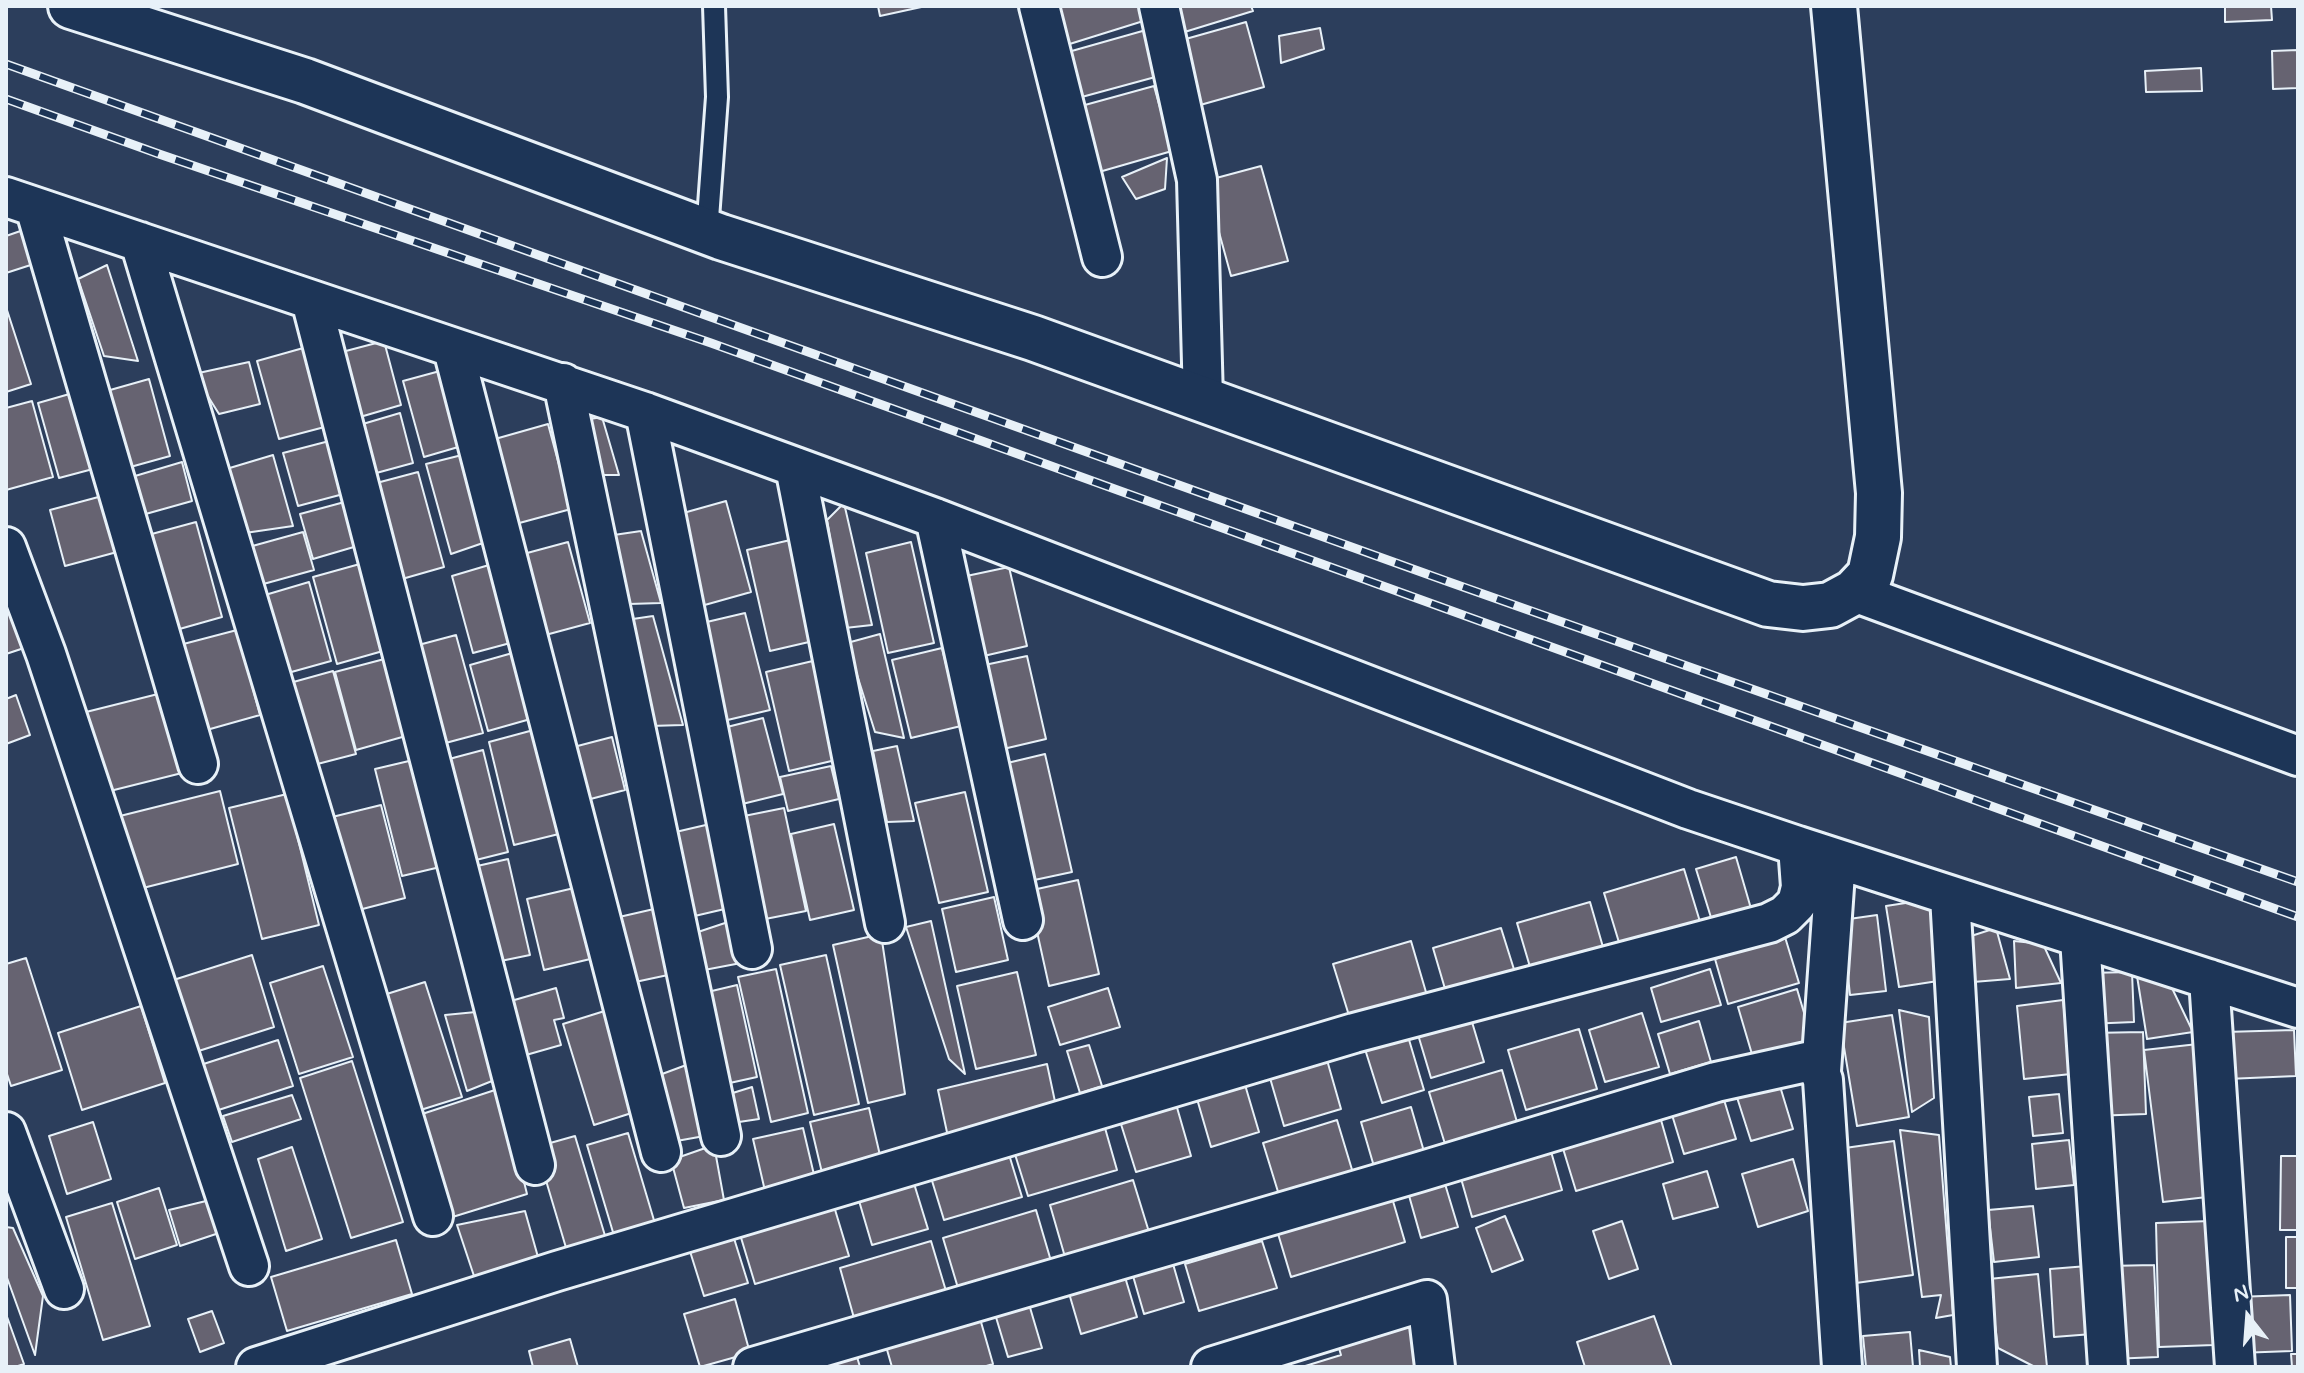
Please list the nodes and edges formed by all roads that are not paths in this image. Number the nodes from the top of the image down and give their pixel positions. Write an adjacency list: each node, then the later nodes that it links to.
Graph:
1 (71, 6): 7 (street)
2 (714, 6): 7 (lane)
3 (1039, 6): 9 (street)
4 (1159, 6): 13 (street)
5 (1834, 6): 18 (street)
6 (20, 202): 8 (street); 20 (street)
7 (707, 232): 13 (street)
8 (140, 242): 10 (street); 35 (street)
9 (1102, 257)
10 (311, 300): 11 (street); 34 (street)
11 (453, 349): 12 (street); 33 (street)
12 (563, 383): 14 (street); 32 (street)
13 (1203, 400): 18 (street)
14 (645, 412): 15 (street); 27 (street)
15 (795, 467): 16 (street); 25 (street)
16 (935, 518): 21 (street); 24 (street)
17 (6, 547): 36 (street)
18 (1854, 592): 19 (street)
19 (2298, 756)
20 (198, 764)
21 (1798, 846): 22 (street); 38 (street)
22 (1836, 859): 23 (street); 30 (street)
23 (1950, 896): 26 (street); 43 (street)
24 (1023, 920)
25 (885, 923)
26 (2080, 938): 28 (street); 44 (street)
27 (752, 949)
28 (2209, 979): 29 (street); 45 (street)
29 (2298, 1008)
30 (1821, 1071): 39 (street); 42 (street)
31 (6, 1132): 37 (street)
32 (721, 1136)
33 (661, 1152)
34 (535, 1165)
35 (433, 1216)
36 (249, 1266)
37 (64, 1289)
38 (256, 1367)
39 (753, 1367)
40 (1211, 1367): 41 (street)
41 (1435, 1367)
42 (1842, 1367)
43 (1977, 1367)
44 (2108, 1367)
45 (2235, 1367)

